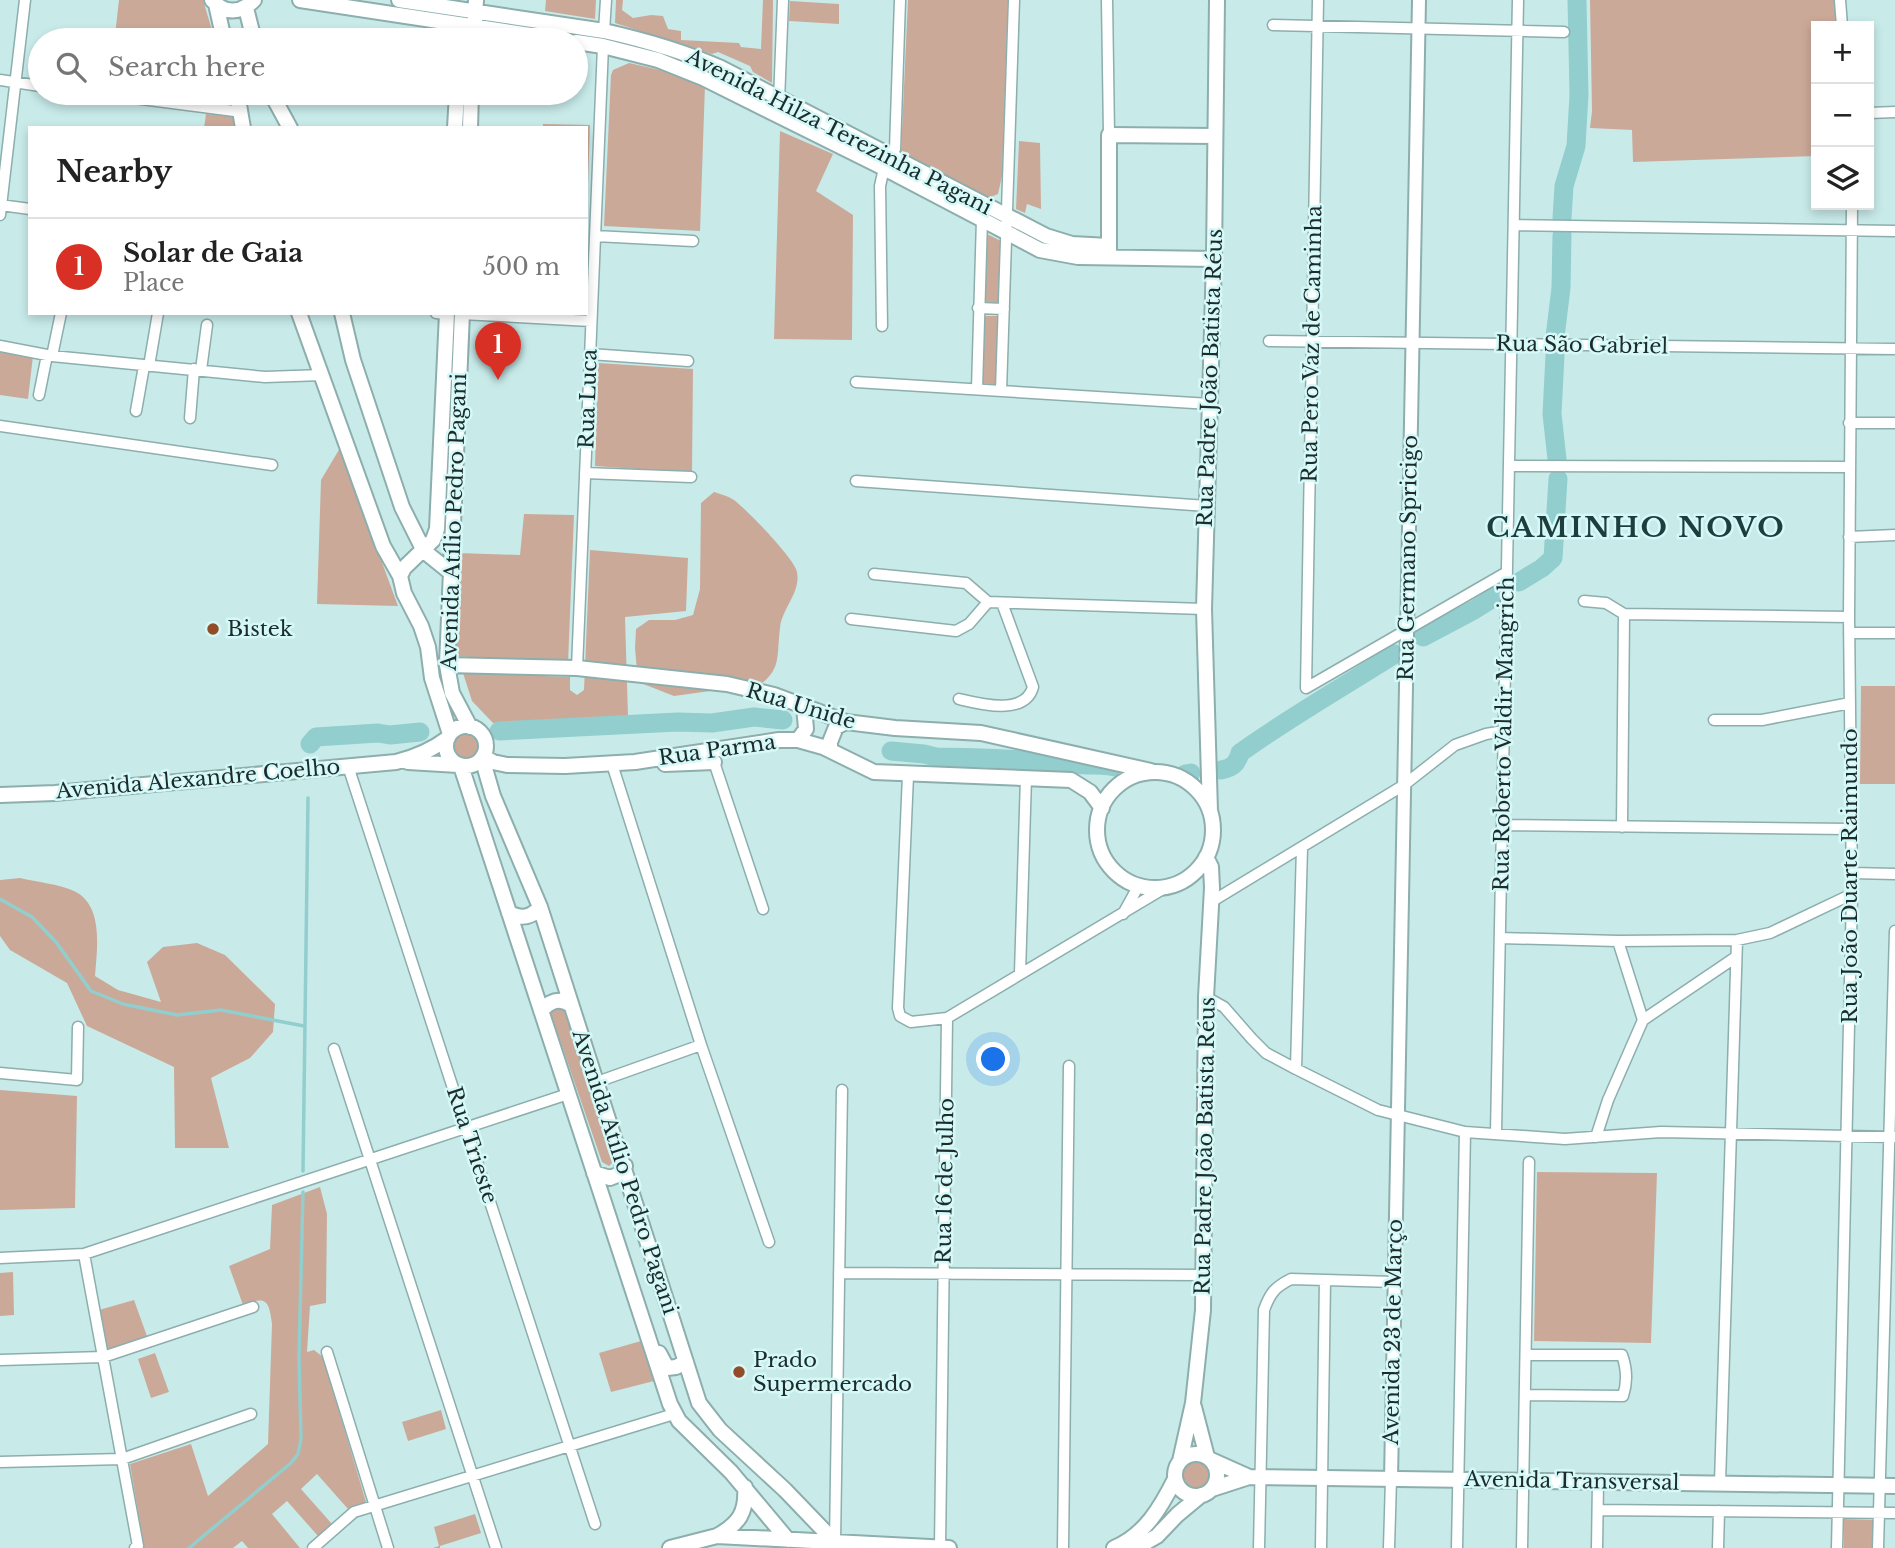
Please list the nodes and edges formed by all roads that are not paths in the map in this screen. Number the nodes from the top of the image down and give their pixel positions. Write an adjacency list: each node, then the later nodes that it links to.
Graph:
1 (25, 0): 32 (street)
2 (300, 0): 22 (main road)
3 (399, 0): 16 (main road, Avenida Hilza Terezinha Pagani)
4 (606, 0): 29 (street, Rua Luca)
5 (783, 0): 35 (street)
6 (900, 0): 52 (street)
7 (1014, 0): 57 (street)
8 (1107, 0): 50 (street)
9 (1217, 0): 51 (main road, Rua Padre João Batista Réus)
10 (1318, 0): 19 (street, Rua Pero Vaz de Caminha)
11 (1419, 0): 25 (street, Rua Germano Spricigo)
12 (1518, 0): 26 (street, Rua Roberto Valdir Mangrich)
13 (1840, 0): 17 (street)
14 (214, 2): 15 (main road); 20 (main road)
15 (250, 4): 21 (main road)
16 (468, 5): 23 (main road); 24 (main road, Avenida Hilza Terezinha Pagani)
17 (1842, 21)
18 (1273, 24): 19 (street)
19 (1317, 26): 25 (street); 80 (street, Rua Pero Vaz de Caminha)
20 (221, 28)
21 (253, 28)
22 (458, 28)
23 (469, 28)
24 (560, 28)
25 (1418, 28): 26 (street); 81 (street, Rua Germano Spricigo)
26 (1518, 31): 27 (street); 59 (street, Rua Roberto Valdir Mangrich)
27 (1564, 32)
28 (588, 35): 29 (main road, Avenida Hilza Terezinha Pagani)
29 (604, 39): 30 (main road, Avenida Hilza Terezinha Pagani); 34 (main road, Avenida Hilza Terezinha Pagani); 36 (main road, Avenida Hilza Terezinha Pagani); 63 (street, Rua Luca)
30 (588, 41)
31 (0, 80): 32 (street)
32 (15, 82): 33 (street); 53 (street)
33 (28, 84)
34 (754, 85): 35 (main road, Avenida Hilza Terezinha Pagani); 36 (main road)
35 (780, 98): 45 (street); 52 (main road, Avenida Hilza Terezinha Pagani)
36 (748, 101): 45 (main road, Avenida Hilza Terezinha Pagani)
37 (188, 105): 42 (street)
38 (240, 105): 42 (main road)
39 (277, 105): 47 (main road)
40 (456, 105): 48 (main road)
41 (471, 105): 49 (main road)
42 (242, 112): 46 (main road)
43 (1895, 112): 44 (street)
44 (1874, 113)
45 (773, 114): 52 (main road, Avenida Hilza Terezinha Pagani)
46 (243, 126)
47 (288, 126)
48 (455, 126)
49 (470, 126)
50 (1109, 135): 51 (main road); 65 (main road)
51 (1216, 136): 66 (main road, Rua Padre João Batista Réus)
52 (888, 163): 57 (main road, Avenida Hilza Terezinha Pagani); 58 (main road, Avenida Hilza Terezinha Pagani); 78 (street)
53 (0, 205): 54 (street); 56 (street)
54 (28, 209)
55 (1852, 210): 62 (street, Rua João Duarte Raimundo)
56 (0, 215)
57 (1007, 216): 60 (street); 65 (main road, Avenida Hilza Terezinha Pagani)
58 (982, 219): 60 (main road, Avenida Hilza Terezinha Pagani); 67 (street)
59 (1514, 225): 62 (street); 82 (street, Rua Roberto Valdir Mangrich)
60 (1005, 231): 65 (main road, Avenida Hilza Terezinha Pagani); 68 (street)
61 (1895, 231): 62 (street)
62 (1853, 232): 84 (street, Rua João Duarte Raimundo)
63 (595, 236): 64 (street); 76 (street, Rua Luca)
64 (693, 241)
65 (1109, 252): 66 (main road)
66 (1214, 259): 96 (main road, Rua Padre João Batista Réus)
67 (978, 308): 68 (street); 93 (street)
68 (1004, 309): 94 (street)
69 (60, 315): 87 (street)
70 (158, 315): 89 (street)
71 (302, 315): 91 (main road)
72 (342, 315): 111 (main road)
73 (447, 315): 111 (main road, Avenida Atílio Pedro Pagani)
74 (462, 315): 112 (main road, Avenida Atílio Pedro Pagani)
75 (480, 315): 76 (street)
76 (591, 321): 86 (street, Rua Luca)
77 (207, 324): 90 (street)
78 (882, 326)
79 (1269, 341): 80 (street, Rua São Gabriel)
80 (1312, 342): 81 (street, Rua São Gabriel); 123 (street, Rua Pero Vaz de Caminha)
81 (1412, 343): 82 (street, Rua São Gabriel); 123 (street, Rua Germano Spricigo)
82 (1512, 344): 84 (street, Rua São Gabriel); 103 (street, Rua Roberto Valdir Mangrich)
83 (0, 346): 87 (street)
84 (1850, 348): 85 (street, Rua São Gabriel); 100 (street, Rua João Duarte Raimundo)
85 (1895, 349)
86 (590, 355): 88 (street); 105 (street, Rua Luca)
87 (49, 356): 89 (street); 95 (street)
88 (688, 361)
89 (146, 366): 90 (street); 97 (street)
90 (197, 370): 91 (street); 98 (street)
91 (323, 375): 115 (main road)
92 (856, 382): 93 (street)
93 (977, 389): 94 (street)
94 (1001, 391): 96 (street)
95 (39, 395)
96 (1210, 404): 108 (main road, Rua Padre João Batista Réus)
97 (136, 411)
98 (190, 418)
99 (1895, 422): 100 (street)
100 (1849, 423): 104 (street, Rua João Duarte Raimundo)
101 (0, 426): 102 (street)
102 (272, 465)
103 (1509, 466): 104 (street); 113 (street, Rua Roberto Valdir Mangrich)
104 (1849, 467): 110 (street, Rua João Duarte Raimundo)
105 (585, 473): 106 (street); 127 (street, Rua Luca)
106 (691, 477)
107 (856, 481): 108 (street)
108 (1207, 506): 119 (main road, Rua Padre João Batista Réus)
109 (1895, 535): 110 (street)
110 (1849, 537): 121 (street, Rua João Duarte Raimundo)
111 (424, 551): 112 (main road); 115 (main road, Avenida Atílio Pedro Pagani)
112 (450, 572): 126 (main road, Avenida Atílio Pedro Pagani)
113 (1507, 572): 123 (street); 134 (street, Rua Roberto Valdir Mangrich)
114 (874, 574): 117 (street)
115 (400, 576): 135 (main road, Avenida Atílio Pedro Pagani)
116 (1584, 601): 120 (street)
117 (988, 602): 118 (street); 122 (street)
118 (1002, 603): 119 (street); 128 (street)
119 (1205, 609): 140 (main road, Rua Padre João Batista Réus)
120 (1624, 614): 121 (street); 154 (street)
121 (1849, 617): 124 (street, Rua João Duarte Raimundo)
122 (852, 619)
123 (1406, 630): 149 (street, Rua Germano Spricigo)
124 (1849, 633): 125 (street); 129 (street, Rua João Duarte Raimundo)
125 (1895, 633)
126 (447, 665): 127 (main road, Rua Unide); 133 (main road, Avenida Atílio Pedro Pagani)
127 (577, 668): 130 (main road, Rua Unide)
128 (958, 699)
129 (1850, 703): 131 (street); 155 (street, Rua João Duarte Raimundo)
130 (804, 706): 132 (main road, Rua Unide); 136 (main road)
131 (1714, 720)
132 (846, 722): 137 (main road); 145 (main road, Rua Unide)
133 (470, 727): 135 (main road); 139 (main road)
134 (1504, 731): 149 (street); 153 (street, Rua Roberto Valdir Mangrich)
135 (449, 736): 141 (main road, Avenida Alexandre Coelho); 143 (main road)
136 (797, 740): 137 (main road, Rua Parma); 138 (main road, Rua Parma)
137 (830, 750): 146 (main road, Rua Parma)
138 (712, 756): 142 (main road, Rua Parma); 166 (street)
139 (483, 757): 142 (main road, Rua Parma); 143 (main road); 165 (main road, Avenida Atílio Pedro Pagani)
140 (1209, 757): 148 (main road); 152 (main road, Rua Padre João Batista Réus)
141 (396, 762): 143 (main road, Avenida Alexandre Coelho); 144 (main road, Avenida Alexandre Coelho)
142 (612, 764): 181 (street)
143 (459, 765): 167 (main road, Avenida Atílio Pedro Pagani)
144 (348, 766): 150 (main road, Avenida Alexandre Coelho); 190 (street, Rua Trieste)
145 (1151, 771): 148 (main road); 151 (main road)
146 (908, 775): 147 (main road, Rua Parma); 178 (street)
147 (1026, 778): 151 (main road, Rua Parma); 174 (street)
148 (1187, 781): 152 (main road)
149 (1404, 785): 156 (street); 189 (street, Rua Germano Spricigo)
150 (0, 795)
151 (1102, 808): 161 (main road)
152 (1210, 811): 157 (main road)
153 (1503, 825): 154 (street); 170 (street, Rua Roberto Valdir Mangrich)
154 (1622, 827): 155 (street)
155 (1851, 829): 158 (street, Rua João Duarte Raimundo)
156 (1302, 847): 164 (street); 184 (street)
157 (1206, 857): 160 (main road); 164 (main road, Rua Padre João Batista Réus)
158 (1852, 873): 159 (street); 163 (street, Rua João Duarte Raimundo)
159 (1895, 874)
160 (1192, 875): 162 (main road); 164 (main road)
161 (1139, 885): 162 (main road); 168 (street)
162 (1168, 886): 168 (street)
163 (1852, 894): 171 (street); 194 (street, Rua João Duarte Raimundo)
164 (1212, 895): 175 (main road, Rua Padre João Batista Réus)
165 (540, 908): 167 (main road); 176 (main road, Avenida Atílio Pedro Pagani)
166 (763, 909)
167 (509, 913): 177 (main road, Avenida Atílio Pedro Pagani)
168 (1123, 915): 174 (street)
169 (1895, 931): 196 (street)
170 (1500, 938): 172 (street); 193 (street, Rua Roberto Valdir Mangrich)
171 (1737, 940): 172 (street); 173 (street)
172 (1618, 941): 179 (street)
173 (1736, 957): 179 (street); 192 (street)
174 (1020, 973): 178 (street)
175 (1206, 997): 184 (street); 207 (main road, Rua Padre João Batista Réus)
176 (572, 1005): 177 (main road); 186 (main road, Avenida Atílio Pedro Pagani)
177 (541, 1011): 188 (main road, Avenida Atílio Pedro Pagani)
178 (947, 1017): 205 (street, Rua 16 de Julho)
179 (1643, 1020): 195 (street)
180 (78, 1027): 185 (street)
181 (701, 1045): 186 (street); 201 (street)
182 (334, 1049): 197 (street)
183 (1069, 1066): 206 (street)
184 (1296, 1069): 189 (street)
185 (0, 1073)
186 (597, 1082): 199 (main road, Avenida Atílio Pedro Pagani)
187 (842, 1090): 204 (street)
188 (568, 1094): 190 (street); 200 (main road, Avenida Atílio Pedro Pagani)
189 (1398, 1116): 191 (street); 209 (street, Avenida 23 de Março)
190 (466, 1128): 197 (street); 221 (street, Rua Trieste)
191 (1465, 1132): 193 (street); 231 (street)
192 (1731, 1132): 194 (street); 195 (street); 234 (street)
193 (1496, 1133): 195 (street)
194 (1848, 1136): 196 (street); 235 (street, Rua João Duarte Raimundo)
195 (1596, 1137)
196 (1893, 1137): 236 (street)
197 (370, 1159): 202 (street); 226 (street)
198 (1530, 1162): 213 (street)
199 (625, 1166): 200 (main road); 216 (main road, Avenida Atílio Pedro Pagani)
200 (594, 1172): 211 (main road, Avenida Atílio Pedro Pagani)
201 (769, 1242)
202 (84, 1254): 203 (street); 214 (street)
203 (0, 1258)
204 (839, 1273): 205 (street); 250 (street)
205 (944, 1274): 206 (street); 258 (street, Rua 16 de Julho)
206 (1066, 1274): 207 (street); 259 (street)
207 (1204, 1275): 218 (main road, Rua Padre João Batista Réus)
208 (1325, 1280): 209 (street); 227 (street); 228 (street)
209 (1394, 1282): 230 (street, Avenida 23 de Março)
210 (253, 1307): 214 (street)
211 (639, 1311): 216 (main road); 220 (main road, Avenida Atílio Pedro Pagani)
212 (327, 1352): 240 (street)
213 (1526, 1354): 217 (street); 217 (street)
214 (103, 1356): 215 (street); 222 (street)
215 (0, 1360)
216 (686, 1362): 250 (main road, Avenida Atílio Pedro Pagani)
217 (1525, 1395): 232 (street)
218 (1193, 1403): 223 (main road, Rua Padre João Batista Réus); 224 (main road, Rua Padre João Batista Réus)
219 (251, 1414): 222 (street)
220 (674, 1414): 221 (street); 238 (main road, Avenida Atílio Pedro Pagani)
221 (570, 1446): 226 (street); 247 (street, Rua Trieste)
222 (122, 1458): 225 (street); 253 (street)
223 (1209, 1459): 224 (main road); 227 (main road, Avenida Transversal); 239 (main road)
224 (1180, 1461): 229 (main road)
225 (0, 1462)
226 (473, 1476): 240 (street); 256 (street)
227 (1254, 1477): 228 (main road, Avenida Transversal); 239 (main road, Avenida Transversal); 262 (street)
228 (1322, 1478): 230 (main road, Avenida Transversal); 263 (street)
229 (1175, 1479): 239 (main road); 241 (main road)
230 (1391, 1479): 231 (main road, Avenida Transversal); 264 (street, Avenida 23 de Março)
231 (1458, 1480): 232 (main road, Avenida Transversal); 265 (street)
232 (1524, 1481): 233 (main road, Avenida Transversal); 266 (street)
233 (1598, 1482): 234 (main road, Avenida Transversal); 242 (street)
234 (1720, 1483): 235 (main road, Avenida Transversal)
235 (1838, 1485): 236 (main road, Avenida Transversal); 244 (street, Rua João Duarte Raimundo)
236 (1880, 1486): 237 (main road, Avenida Transversal); 245 (street)
237 (1895, 1486)
238 (745, 1487): 248 (main road); 249 (main road, Avenida Atílio Pedro Pagani)
239 (1206, 1492): 251 (main road)
240 (375, 1506): 254 (street); 255 (street)
241 (1161, 1506): 251 (main road); 260 (main road)
242 (1598, 1510): 243 (street); 267 (street)
243 (1719, 1511): 244 (street); 268 (street)
244 (1838, 1512): 245 (street); 269 (street, Rua João Duarte Raimundo)
245 (1879, 1513): 246 (street); 270 (street)
246 (1895, 1513)
247 (596, 1524)
248 (717, 1536): 252 (main road); 257 (main road)
249 (789, 1540): 250 (main road); 252 (main road)
250 (835, 1542): 258 (main road)
251 (1156, 1542): 261 (main road)
252 (768, 1543)
253 (136, 1547)
254 (313, 1548)
255 (388, 1548)
256 (496, 1548)
257 (670, 1548)
258 (945, 1548)
259 (1063, 1548)
260 (1114, 1548)
261 (1136, 1548)
262 (1259, 1548)
263 (1321, 1548)
264 (1389, 1548)
265 (1457, 1548)
266 (1522, 1548)
267 (1597, 1548)
268 (1718, 1548)
269 (1837, 1548)
270 (1878, 1548)

